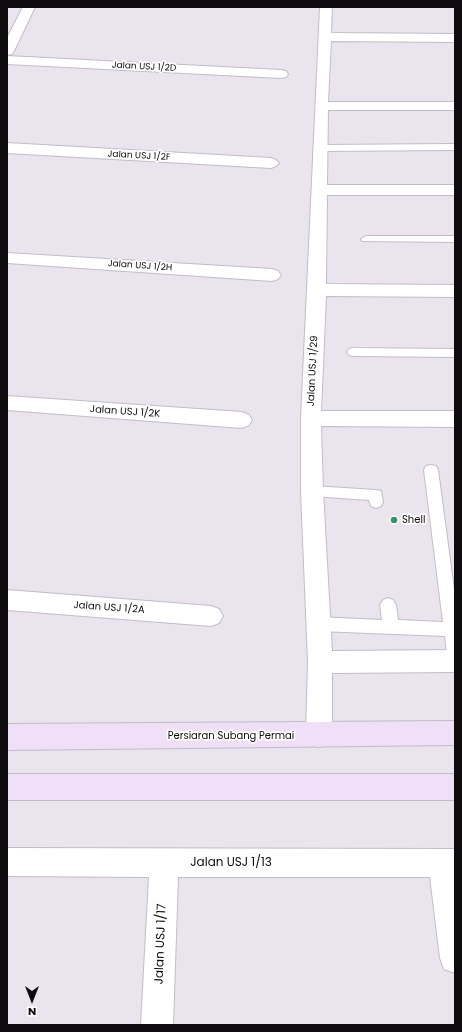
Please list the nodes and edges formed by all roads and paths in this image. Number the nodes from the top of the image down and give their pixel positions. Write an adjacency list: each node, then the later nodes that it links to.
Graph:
1 (29, 7): 5 (street)
2 (326, 7): 3 (street, Jalan USJ 1/29)
3 (324, 37): 4 (street); 8 (street, Jalan USJ 1/29)
4 (455, 38)
5 (7, 51)
6 (7, 60): 7 (street, Jalan USJ 1/2D)
7 (281, 74)
8 (321, 106): 9 (street); 12 (street, Jalan USJ 1/29)
9 (455, 106)
10 (455, 147): 12 (lane)
11 (7, 148): 13 (street, Jalan USJ 1/2F)
12 (320, 148): 14 (street, Jalan USJ 1/29)
13 (271, 164)
14 (320, 190): 15 (street); 20 (street, Jalan USJ 1/29)
15 (455, 190)
16 (366, 239): 17 (lane)
17 (455, 239)
18 (7, 258): 19 (street, Jalan USJ 1/2H)
19 (272, 275)
20 (317, 290): 21 (street); 25 (street, Jalan USJ 1/29)
21 (455, 291)
22 (353, 352): 23 (lane)
23 (455, 353)
24 (7, 403): 27 (street, Jalan USJ 1/2K)
25 (311, 418): 26 (street); 29 (street, Jalan USJ 1/29)
26 (455, 419)
27 (242, 420)
28 (431, 470): 36 (lane)
29 (312, 491): 30 (lane); 34 (street, Jalan USJ 1/29)
30 (376, 502)
31 (7, 600): 33 (street, Jalan USJ 1/2A)
32 (388, 605): 35 (lane)
33 (211, 616)
34 (318, 624): 35 (lane); 39 (street, Jalan USJ 1/29)
35 (391, 627): 36 (lane)
36 (451, 629): 37 (lane)
37 (455, 655)
38 (455, 661): 39 (street)
39 (320, 662): 41 (street, Jalan USJ 1/29)
40 (455, 733): 41 (main road, Persiaran Subang Permai)
41 (319, 735): 42 (main road, Persiaran Subang Permai)
42 (7, 737)
43 (7, 787): 44 (main road)
44 (455, 787)
45 (7, 862): 46 (street, Jalan USJ 1/13)
46 (164, 863): 47 (street, Jalan USJ 1/13); 49 (street, Jalan USJ 1/17)
47 (449, 863): 48 (street)
48 (455, 958)
49 (157, 1025)

